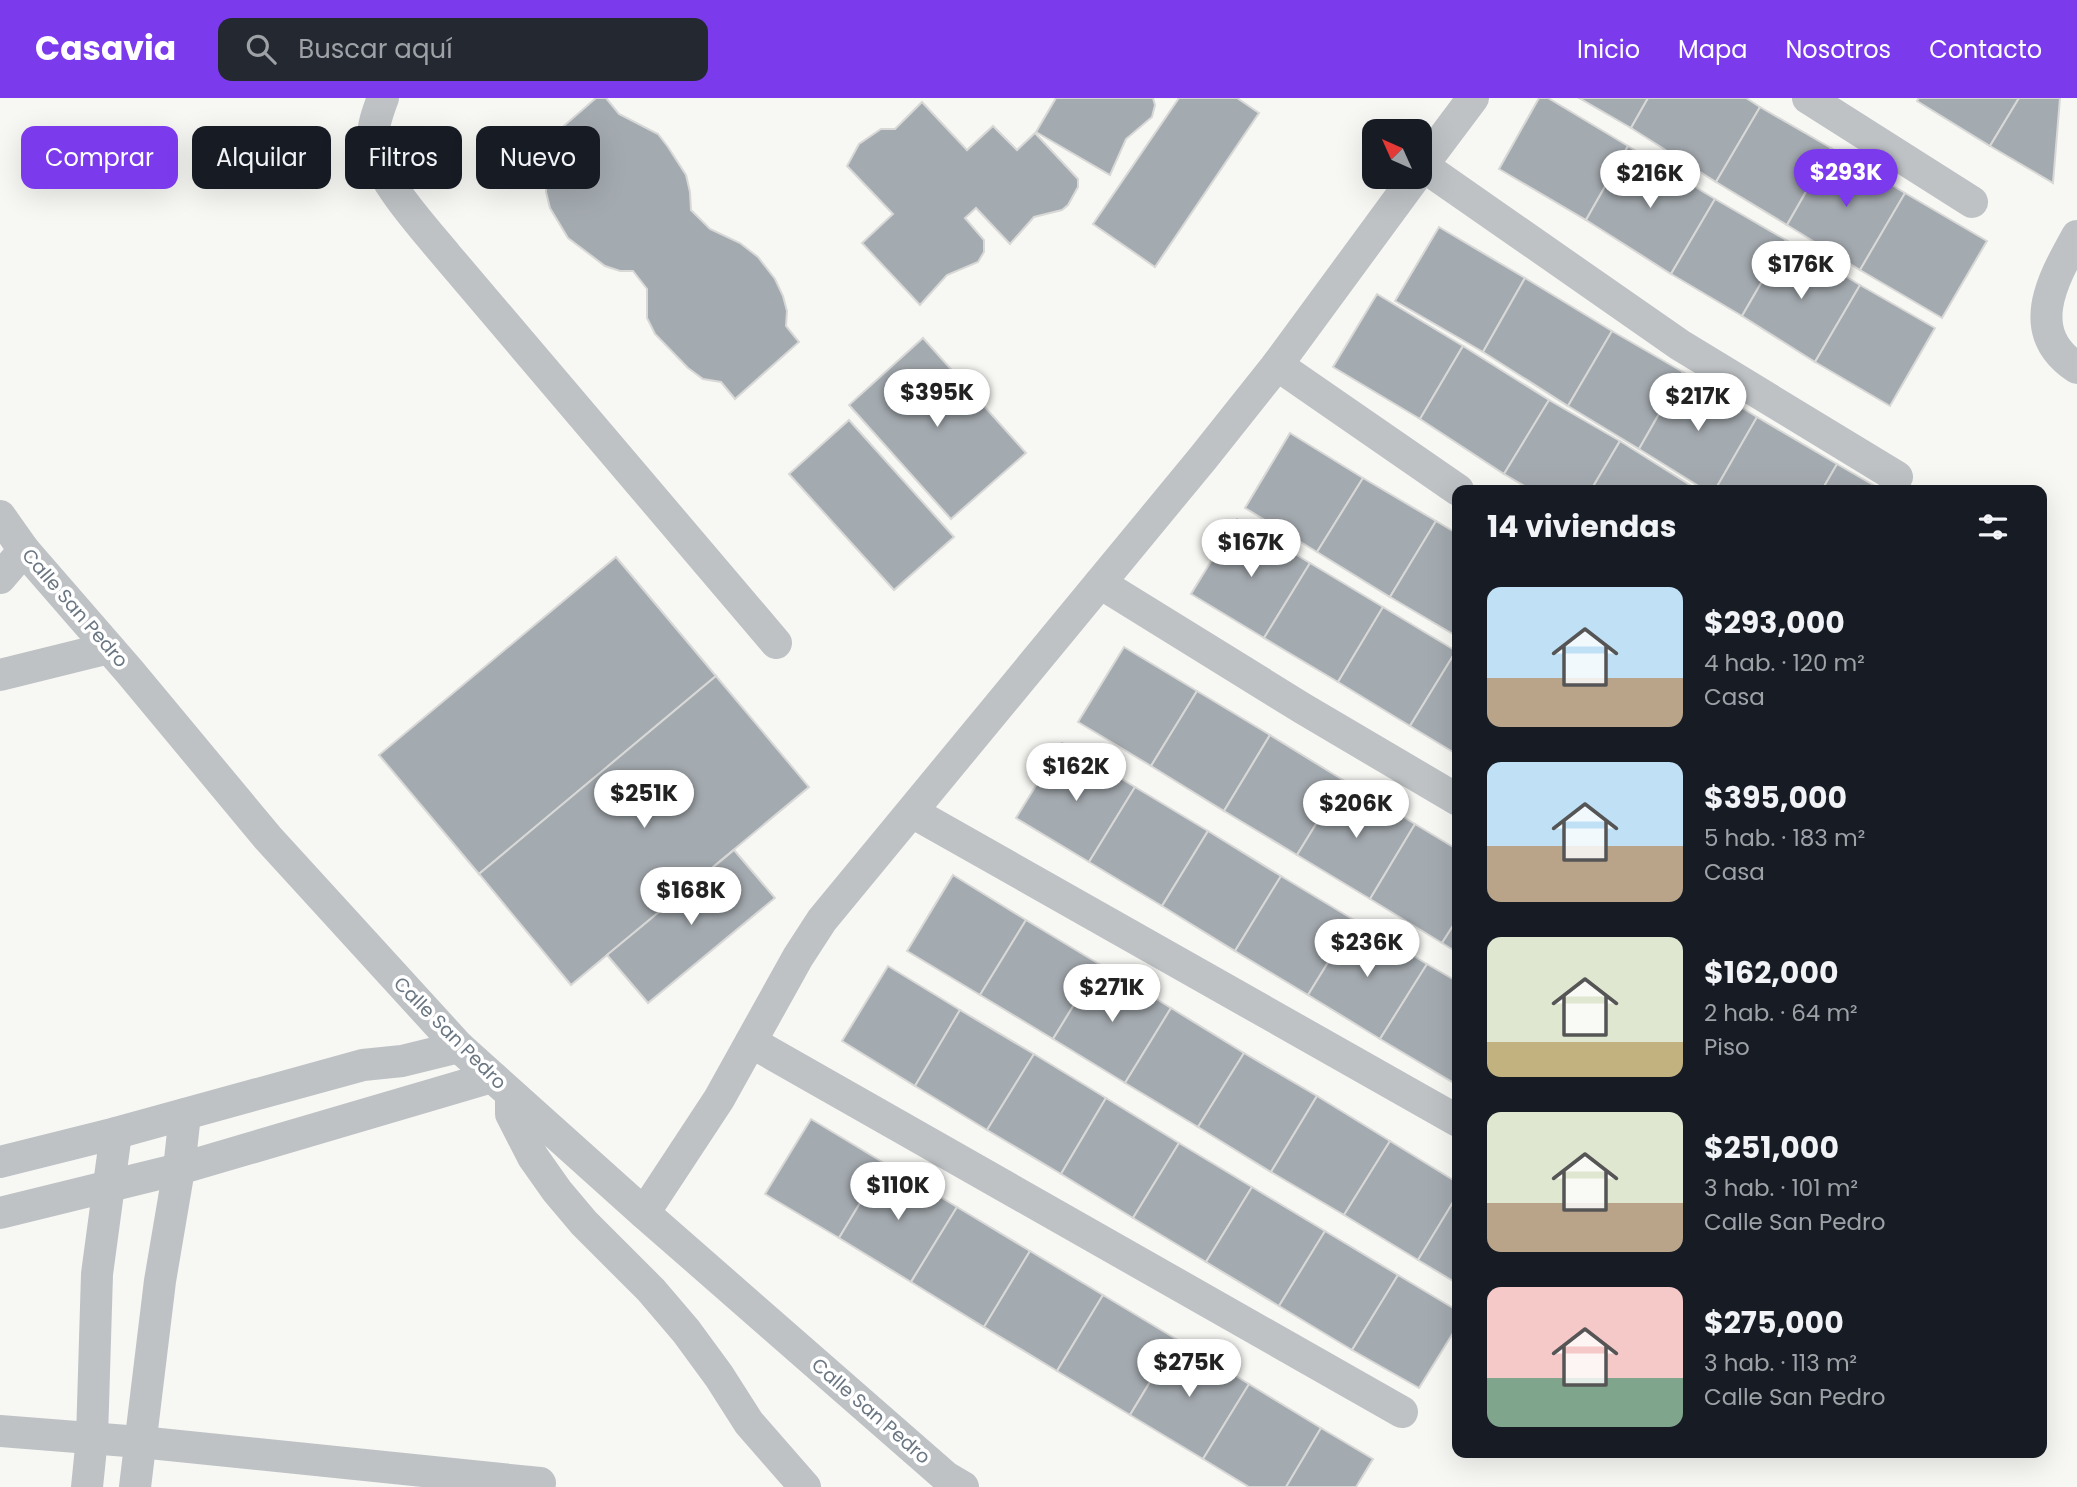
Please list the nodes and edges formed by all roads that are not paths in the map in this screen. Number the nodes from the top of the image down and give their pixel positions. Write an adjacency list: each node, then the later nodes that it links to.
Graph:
1 (383, 98): 17 (street)
2 (1473, 98): 4 (street)
3 (1808, 98): 7 (street)
4 (1432, 153)
5 (1432, 180): 11 (street)
6 (1406, 189): 9 (street)
7 (1972, 202)
8 (2077, 236): 10 (street)
9 (1277, 365): 12 (street); 16 (street)
10 (2077, 368)
11 (1897, 477)
12 (1452, 487)
13 (0, 516): 14 (street, Calle San Pedro)
14 (24, 550): 15 (street); 18 (street, Calle San Pedro)
15 (0, 578)
16 (1100, 583): 20 (street); 21 (street)
17 (776, 643)
18 (109, 648): 19 (street); 23 (street, Calle San Pedro)
19 (0, 675)
20 (1452, 796)
21 (912, 811): 22 (street); 26 (street)
22 (751, 1042): 32 (street); 33 (street)
23 (458, 1047): 24 (street, Calle San Pedro); 25 (street)
24 (501, 1086): 29 (street); 32 (street, Calle San Pedro); 40 (street)
25 (185, 1114): 27 (street); 29 (street)
26 (1452, 1118)
27 (116, 1133): 28 (street); 30 (street)
28 (0, 1162)
29 (180, 1169): 30 (street); 36 (street)
30 (109, 1186): 31 (street); 35 (street)
31 (0, 1213)
32 (643, 1213): 41 (street, Calle San Pedro)
33 (1402, 1412)
34 (0, 1431): 35 (street)
35 (92, 1438): 36 (street); 38 (street)
36 (140, 1442): 37 (street); 39 (street)
37 (540, 1483)
38 (87, 1487)
39 (135, 1487)
40 (805, 1487)
41 (962, 1487)

